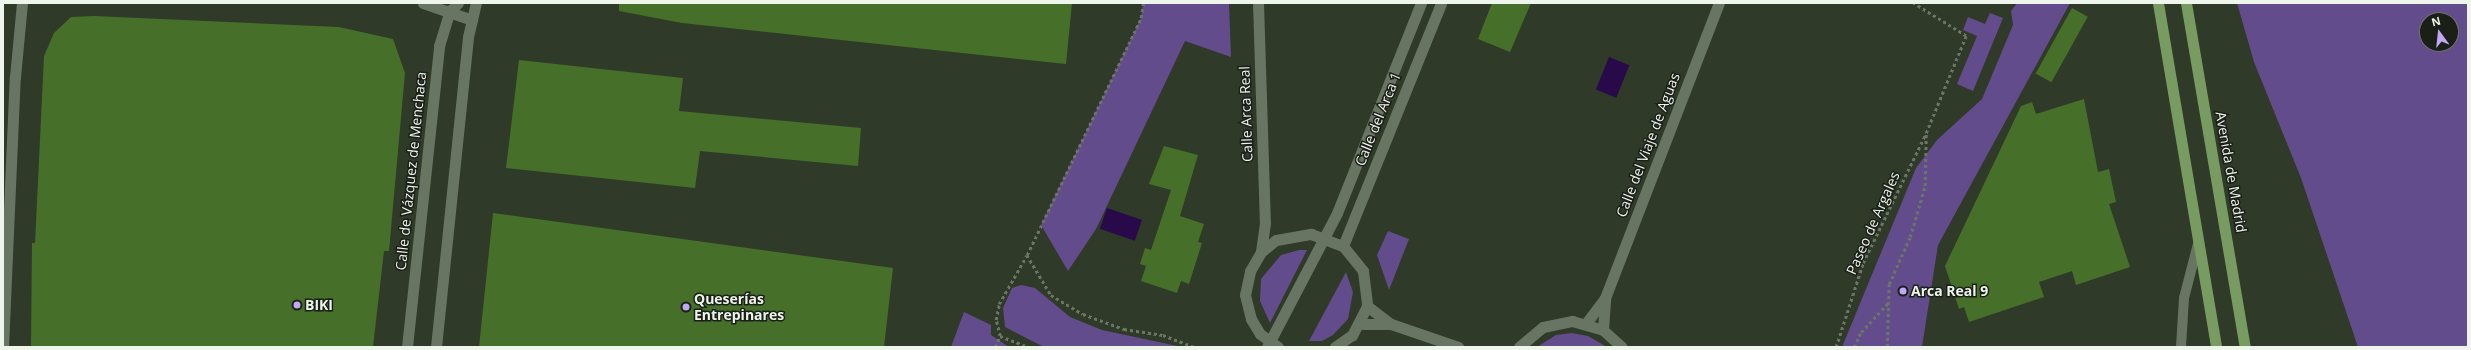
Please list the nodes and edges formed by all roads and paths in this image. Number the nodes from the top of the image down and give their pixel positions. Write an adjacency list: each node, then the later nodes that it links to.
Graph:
1 (22, 3): 32 (street)
2 (423, 3): 13 (street)
3 (458, 3): 13 (street, Calle de Vázquez de Menchaca)
4 (476, 3): 14 (street)
5 (1143, 3): 22 (path)
6 (1258, 3): 16 (street, Calle Arca Real)
7 (1421, 3): 17 (street, Calle del Arca 1)
8 (1441, 3): 20 (street, Calle del Arca 1)
9 (1719, 3): 23 (street, Calle del Viaje de Aguas)
10 (1913, 3): 15 (path, Paseo de Argales)
11 (2158, 3): 19 (main road)
12 (2186, 3): 47 (main road, Avenida de Madrid)
13 (450, 11): 14 (street); 33 (street, Calle de Vázquez de Menchaca)
14 (472, 20): 34 (street)
15 (1926, 133): 24 (path, Paseo de Argales); 42 (path, Paseo de Argales)
16 (1265, 223): 18 (street); 21 (street, Calle Arca Real)
17 (1324, 236): 18 (street, Calle Arca Real); 20 (street, Calle Arca Real); 31 (street, Calle Arca Real)
18 (1276, 240): 21 (street, Calle Arca Real)
19 (2199, 240): 45 (lane); 46 (main road)
20 (1343, 246): 25 (street, Calle Arca Real)
21 (1261, 252): 31 (street, Calle Arca Real)
22 (1027, 255): 30 (path); 37 (path)
23 (1605, 298): 26 (street, Calle del Viaje de Aguas); 29 (street, Calle del Viaje de Aguas)
24 (1889, 302): 43 (path); 44 (path, Paseo de Argales)
25 (1367, 306): 27 (street); 28 (street)
26 (1587, 322): 29 (street); 40 (street)
27 (1359, 324): 28 (street); 38 (street)
28 (1391, 324): 39 (street)
29 (1603, 330): 41 (street)
30 (1000, 336): 35 (path); 36 (path)
31 (1271, 345)
32 (4, 347)
33 (407, 347)
34 (436, 347)
35 (995, 347)
36 (1030, 347)
37 (1195, 347)
38 (1335, 347)
39 (1458, 347)
40 (1518, 347)
41 (1622, 347)
42 (1836, 347)
43 (1854, 347)
44 (1887, 347)
45 (2181, 347)
46 (2216, 347)
47 (2245, 347)

